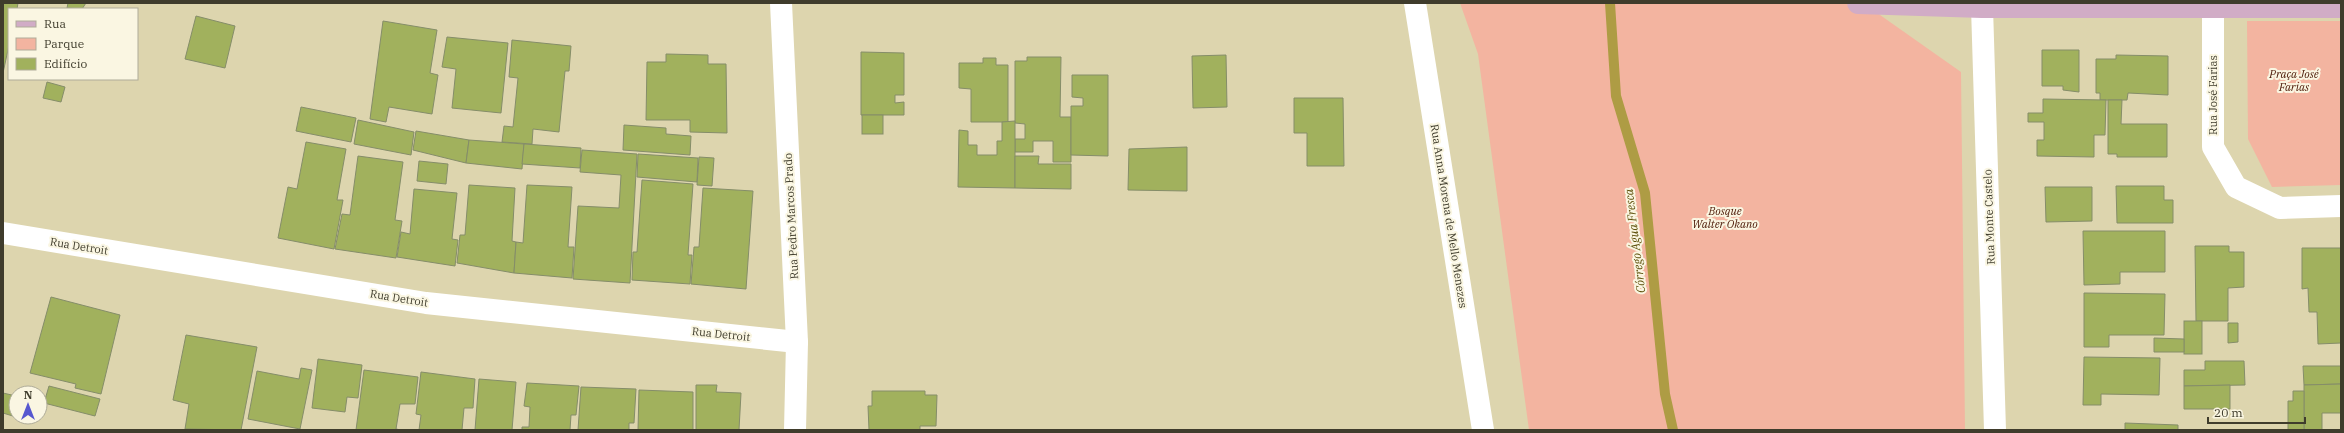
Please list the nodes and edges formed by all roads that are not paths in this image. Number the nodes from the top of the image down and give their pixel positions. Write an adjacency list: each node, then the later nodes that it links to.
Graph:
1 (780, 3): 9 (street, Rua Pedro Marcos Prado)
2 (1415, 3): 11 (street, Rua Anna Morena de Mello Menezes)
3 (1858, 3): 4 (main road)
4 (1983, 5): 5 (main road); 12 (street, Rua Monte Castelo)
5 (2213, 7): 6 (main road); 7 (street, Rua José Farias)
6 (2341, 7)
7 (2341, 206)
8 (3, 233): 9 (street, Rua Detroit)
9 (797, 342): 10 (street, Rua Pedro Marcos Prado)
10 (794, 430)
11 (1483, 430)
12 (1995, 430)

